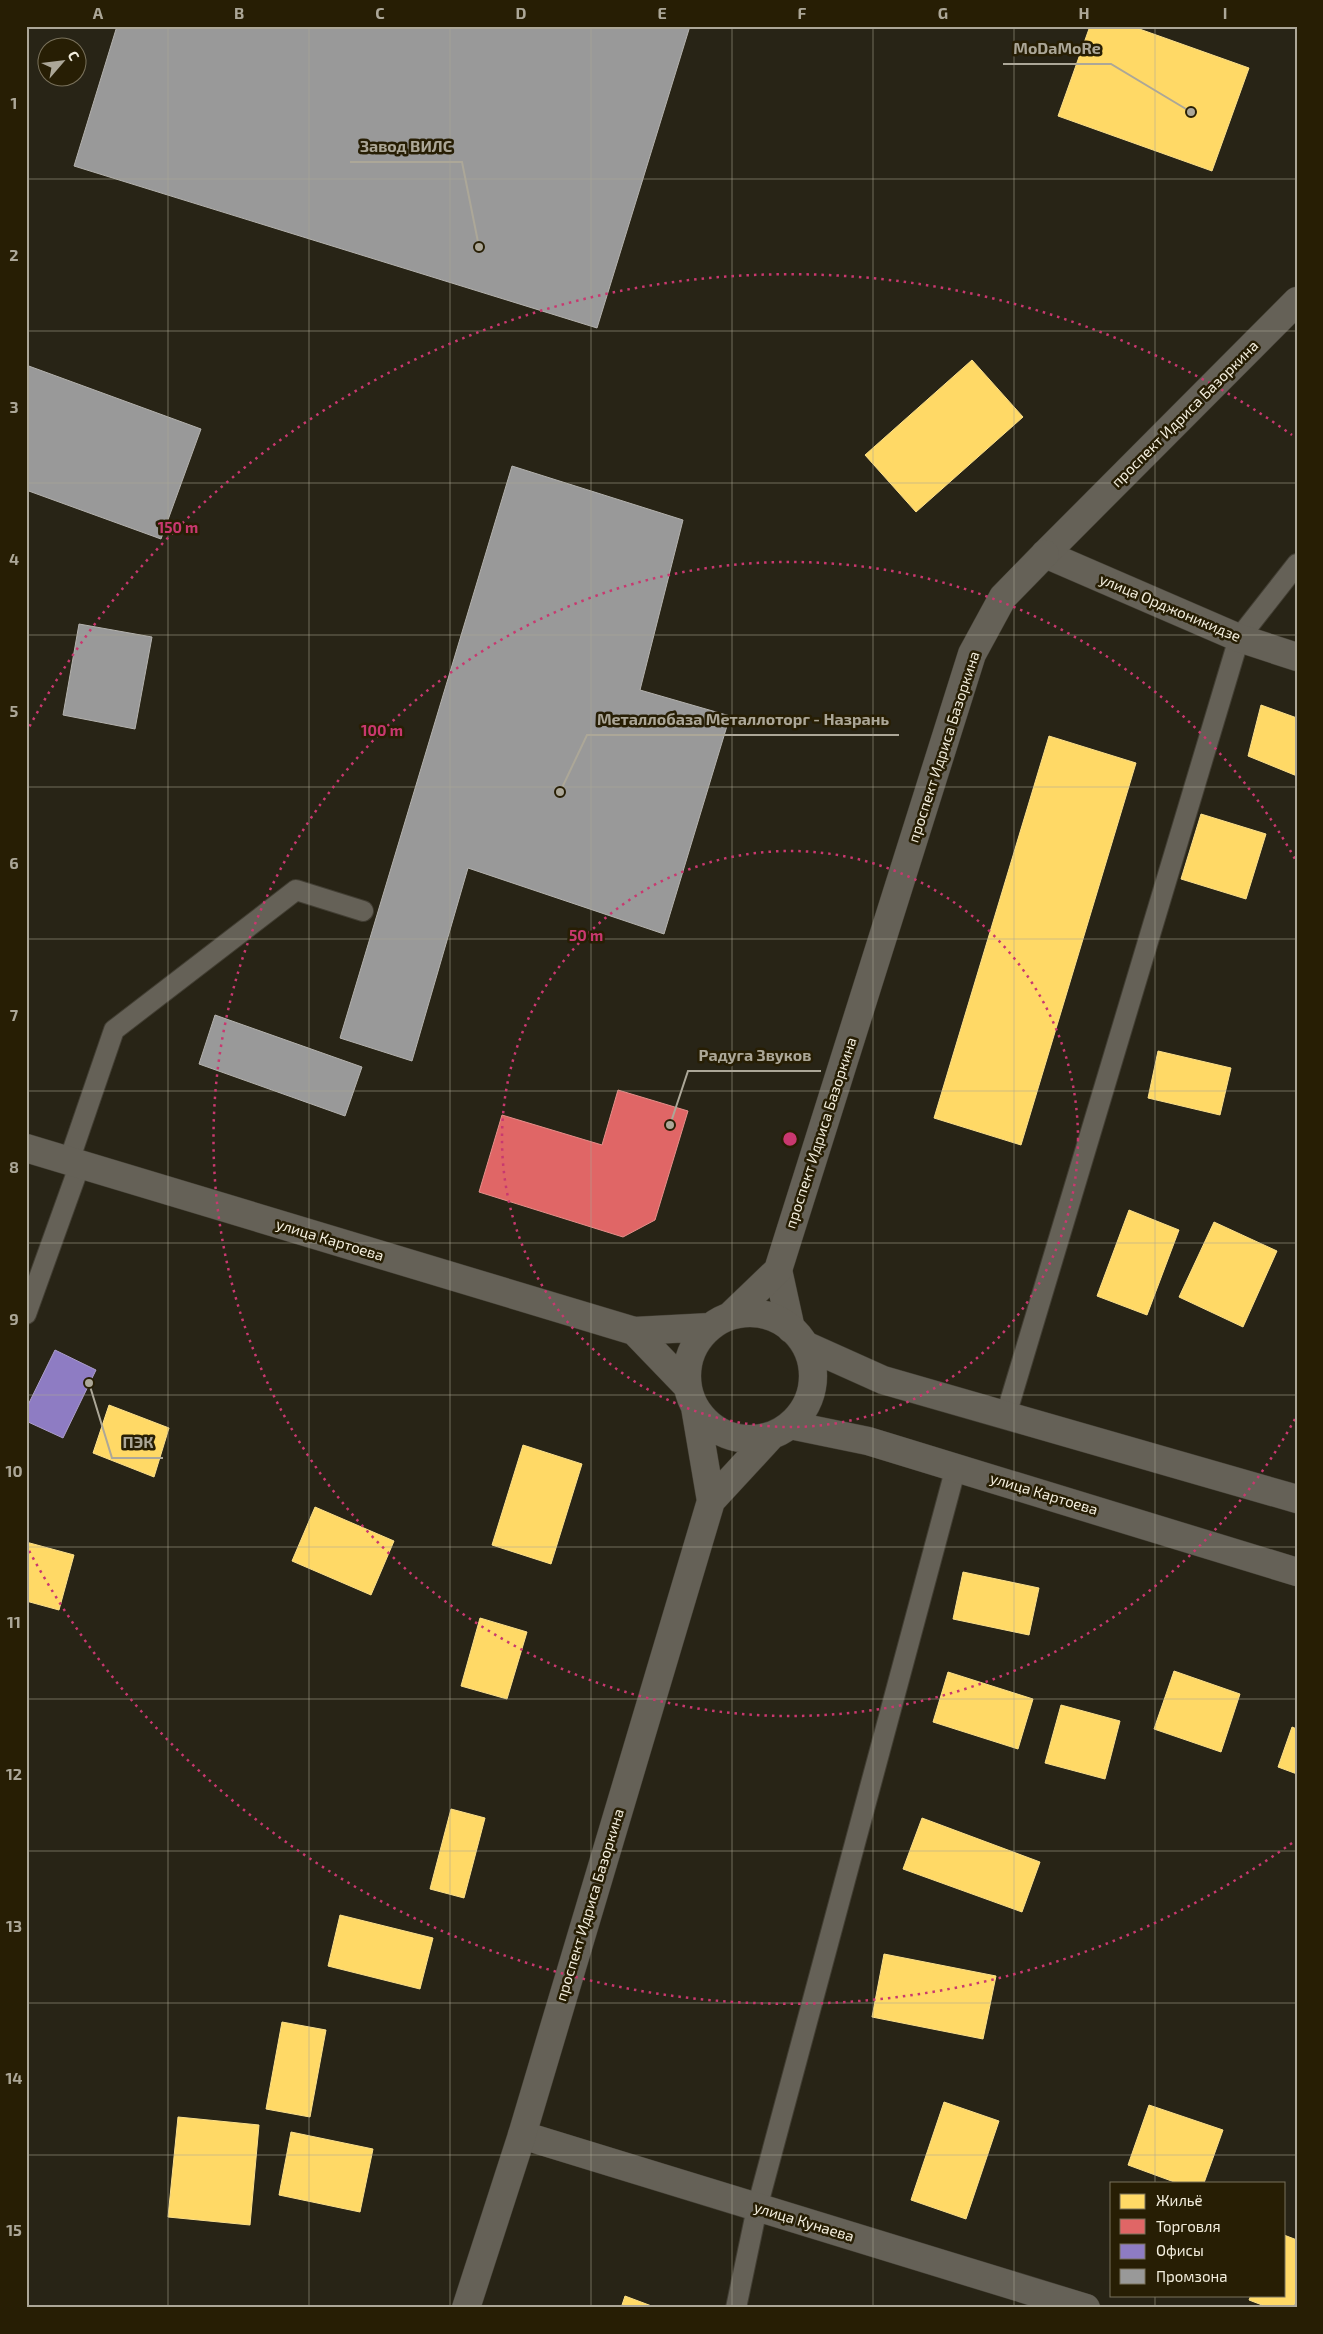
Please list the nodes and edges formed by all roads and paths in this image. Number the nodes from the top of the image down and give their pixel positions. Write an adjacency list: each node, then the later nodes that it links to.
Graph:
1 (1297, 301): 2 (main road, проспект Идриса Базоркина)
2 (1045, 554): 4 (main road, улица Орджоникидзе); 9 (main road, проспект Идриса Базоркина)
3 (1297, 564): 4 (lane)
4 (1239, 638): 5 (main road, улица Орджоникидзе); 15 (lane)
5 (1297, 657)
6 (363, 912): 8 (lane)
7 (26, 1148): 8 (main road, улица Картоева)
8 (74, 1163): 10 (lane); 12 (main road, улица Картоева)
9 (778, 1270): 11 (main road, проспект Идриса Базоркина); 13 (main road)
10 (26, 1314)
11 (720, 1322): 12 (main road, улица Картоева); 13 (main road); 14 (main road)
12 (634, 1331): 14 (main road, улица Картоева)
13 (798, 1337): 15 (main road); 16 (main road)
14 (691, 1396): 16 (main road); 19 (main road, проспект Идриса Базоркина)
15 (1006, 1415): 18 (main road)
16 (780, 1431): 17 (main road, улица Картоева); 19 (main road, проспект Идриса Базоркина)
17 (956, 1467): 20 (main road, улица Картоева); 22 (lane)
18 (1297, 1499)
19 (711, 1501): 21 (main road, проспект Идриса Базоркина)
20 (1297, 1572)
21 (522, 2135): 22 (main road, улица Кунаева); 23 (main road, проспект Идриса Базоркина)
22 (757, 2208): 24 (lane); 25 (main road, улица Кунаева)
23 (466, 2308)
24 (736, 2308)
25 (1086, 2308)

